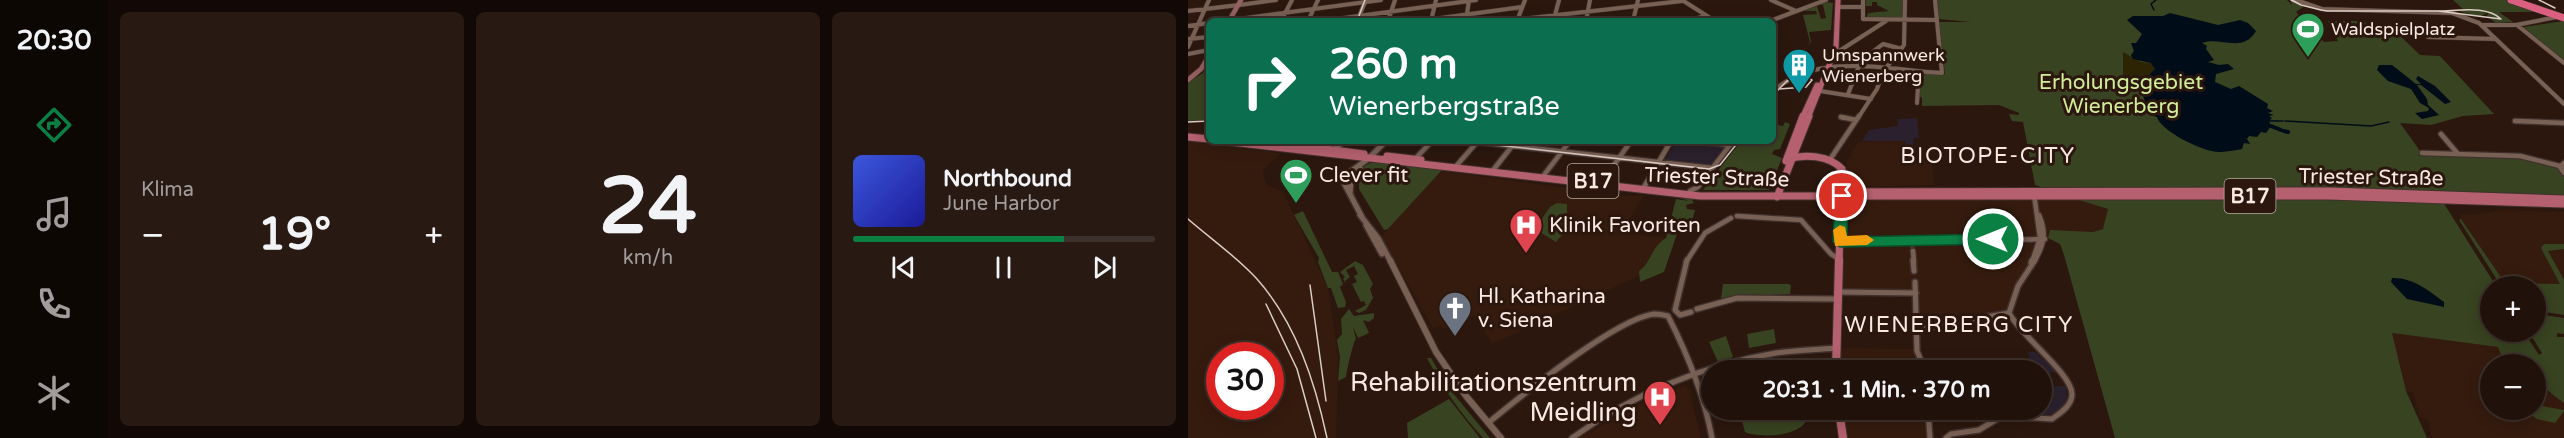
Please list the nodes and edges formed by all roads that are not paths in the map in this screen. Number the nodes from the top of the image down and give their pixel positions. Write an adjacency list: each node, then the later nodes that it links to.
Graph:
1 (1209, 0): 31 (street)
2 (1276, 0): 25 (street)
3 (1292, 0): 37 (street)
4 (1318, 0): 32 (street)
5 (1382, 0): 24 (street)
6 (1395, 0): 36 (street)
7 (1436, 0): 26 (street)
8 (1469, 0): 9 (street); 26 (street); 38 (street)
9 (1476, 0)
10 (1525, 0): 28 (street)
11 (1559, 0): 39 (street)
12 (1590, 0): 34 (street)
13 (1638, 0): 27 (street)
14 (1682, 0): 27 (street); 40 (street)
15 (1771, 0): 35 (street)
16 (1826, 0): 35 (street)
17 (1839, 0): 29 (main road)
18 (1863, 0): 30 (street)
19 (1905, 0): 60 (street)
20 (1935, 0): 61 (street)
21 (2296, 0): 65 (street)
22 (2511, 0): 41 (highway)
23 (2518, 0): 41 (highway)
24 (1365, 1): 32 (street); 46 (street)
25 (1240, 2): 31 (street); 42 (main road)
26 (1435, 6): 36 (street); 49 (street)
27 (1636, 6): 34 (street); 55 (street)
28 (1522, 7): 38 (street); 52 (street)
29 (1839, 8): 30 (street); 71 (main road)
30 (1862, 8): 59 (street)
31 (1205, 9): 33 (street); 63 (street)
32 (1314, 9): 37 (street); 45 (street)
33 (1188, 11)
34 (1587, 11): 39 (street); 54 (street)
35 (1798, 11): 58 (street)
36 (1391, 12): 47 (street); 48 (street)
37 (1285, 13): 43 (street); 44 (street)
38 (1467, 14): 50 (street); 51 (street)
39 (1555, 15): 53 (street)
40 (1705, 16): 56 (street); 57 (street)
41 (2562, 17): 64 (street)
42 (1232, 18)
43 (1251, 18)
44 (1282, 18)
45 (1310, 18)
46 (1358, 18)
47 (1363, 18)
48 (1389, 18)
49 (1432, 18)
50 (1444, 18)
51 (1466, 18)
52 (1519, 18)
53 (1533, 18)
54 (1586, 18)
55 (1634, 18)
56 (1698, 18)
57 (1709, 18)
58 (1776, 19)
59 (1888, 20): 60 (street); 72 (street)
60 (1905, 20): 61 (street); 74 (street)
61 (1937, 20): 83 (street)
62 (1206, 23): 63 (street)
63 (1198, 24): 66 (street); 69 (street)
64 (2518, 24): 65 (street); 79 (street)
65 (2481, 25): 70 (street)
66 (1188, 26)
67 (1206, 37): 69 (street)
68 (2428, 37): 70 (street)
69 (1190, 39): 73 (street)
70 (2496, 39): 91 (street)
71 (1836, 45): 72 (street); 77 (main road)
72 (1848, 45): 77 (street)
73 (1188, 47)
74 (1902, 49): 81 (street); 82 (street)
75 (1206, 51): 76 (street)
76 (1188, 54)
77 (1833, 55): 80 (main road)
78 (1206, 61): 85 (main road)
79 (2564, 63)
80 (1828, 67): 81 (street); 84 (main road); 86 (street)
81 (1859, 69): 82 (street); 88 (street)
82 (1884, 70): 83 (street); 89 (street)
83 (1919, 72): 90 (street)
84 (1825, 74): 87 (main road); 115 (main road)
85 (1188, 80)
86 (1776, 88)
87 (1820, 91): 88 (street); 115 (main road)
88 (1848, 94): 89 (street)
89 (1871, 99): 93 (street)
90 (1917, 103)
91 (2564, 104)
92 (1841, 117): 93 (street)
93 (1856, 120): 119 (street)
94 (2515, 121): 95 (street)
95 (2564, 123)
96 (2447, 134): 114 (street)
97 (1188, 135): 98 (main road)
98 (1206, 138)
99 (1260, 144): 116 (main road, Triester Straße / B17)
100 (1298, 144): 111 (main road, Triester Straße / B17)
101 (1341, 144): 111 (street)
102 (1383, 144): 116 (street)
103 (1429, 144): 118 (street)
104 (1476, 144): 121 (street)
105 (1495, 144): 110 (street)
106 (1568, 144): 112 (street)
107 (1628, 144): 117 (street)
108 (1669, 144): 120 (street)
109 (1730, 144): 123 (street)
110 (1512, 146): 112 (street); 124 (street)
111 (1335, 149): 116 (main road, Triester Straße / B17)
112 (1562, 152): 117 (street); 126 (street)
113 (2422, 153): 114 (street)
114 (2458, 154): 122 (street)
115 (1793, 156): 119 (main road); 132 (main road)
116 (1370, 157): 118 (main road, Triester Straße / B17); 132 (main road, Triester Straße / B17); 154 (street)
117 (1618, 158): 120 (street); 127 (street)
118 (1414, 159): 121 (main road, Triester Straße / B17)
119 (1829, 161): 130 (main road)
120 (1658, 163): 123 (street); 128 (street)
121 (1456, 165): 124 (main road, Triester Straße / B17)
122 (2563, 165): 125 (street)
123 (1712, 168): 129 (street)
124 (1494, 169): 126 (main road, Triester Straße / B17)
125 (2564, 173)
126 (1544, 175): 127 (main road, Triester Straße / B17)
127 (1602, 182): 128 (main road, Triester Straße / B17)
128 (1644, 187): 129 (main road, Triester Straße / B17)
129 (1690, 192): 132 (main road, Triester Straße / B17)
130 (1842, 194): 131 (main road, Triester Straße / B17); 132 (main road, Triester Straße / B17); 137 (main road)
131 (2034, 194): 133 (main road, Triester Straße / B17); 136 (street)
132 (1775, 195)
133 (2459, 198): 134 (main road, Triester Straße / B17); 135 (main road, Triester Straße / B17)
134 (2564, 199)
135 (2564, 204)
136 (2042, 240): 137 (street); 146 (street)
137 (1840, 242): 139 (main road)
138 (1913, 252): 140 (street)
139 (1839, 259): 143 (main road); 145 (street)
140 (1914, 271)
141 (1915, 282): 142 (street)
142 (1916, 294): 143 (street); 147 (street)
143 (1837, 295): 144 (street); 148 (main road)
144 (1698, 309)
145 (1691, 312)
146 (2009, 313): 147 (street); 160 (street)
147 (1916, 329): 150 (street)
148 (1836, 348): 149 (main road); 151 (street)
149 (1836, 360)
150 (1921, 360)
151 (1695, 376): 154 (street); 156 (street); 157 (street)
152 (1840, 420): 158 (main road)
153 (1929, 420): 159 (street)
154 (1488, 423): 155 (street)
155 (1501, 438)
156 (1572, 438)
157 (1712, 438)
158 (1843, 438)
159 (1930, 438)
160 (1946, 438)

